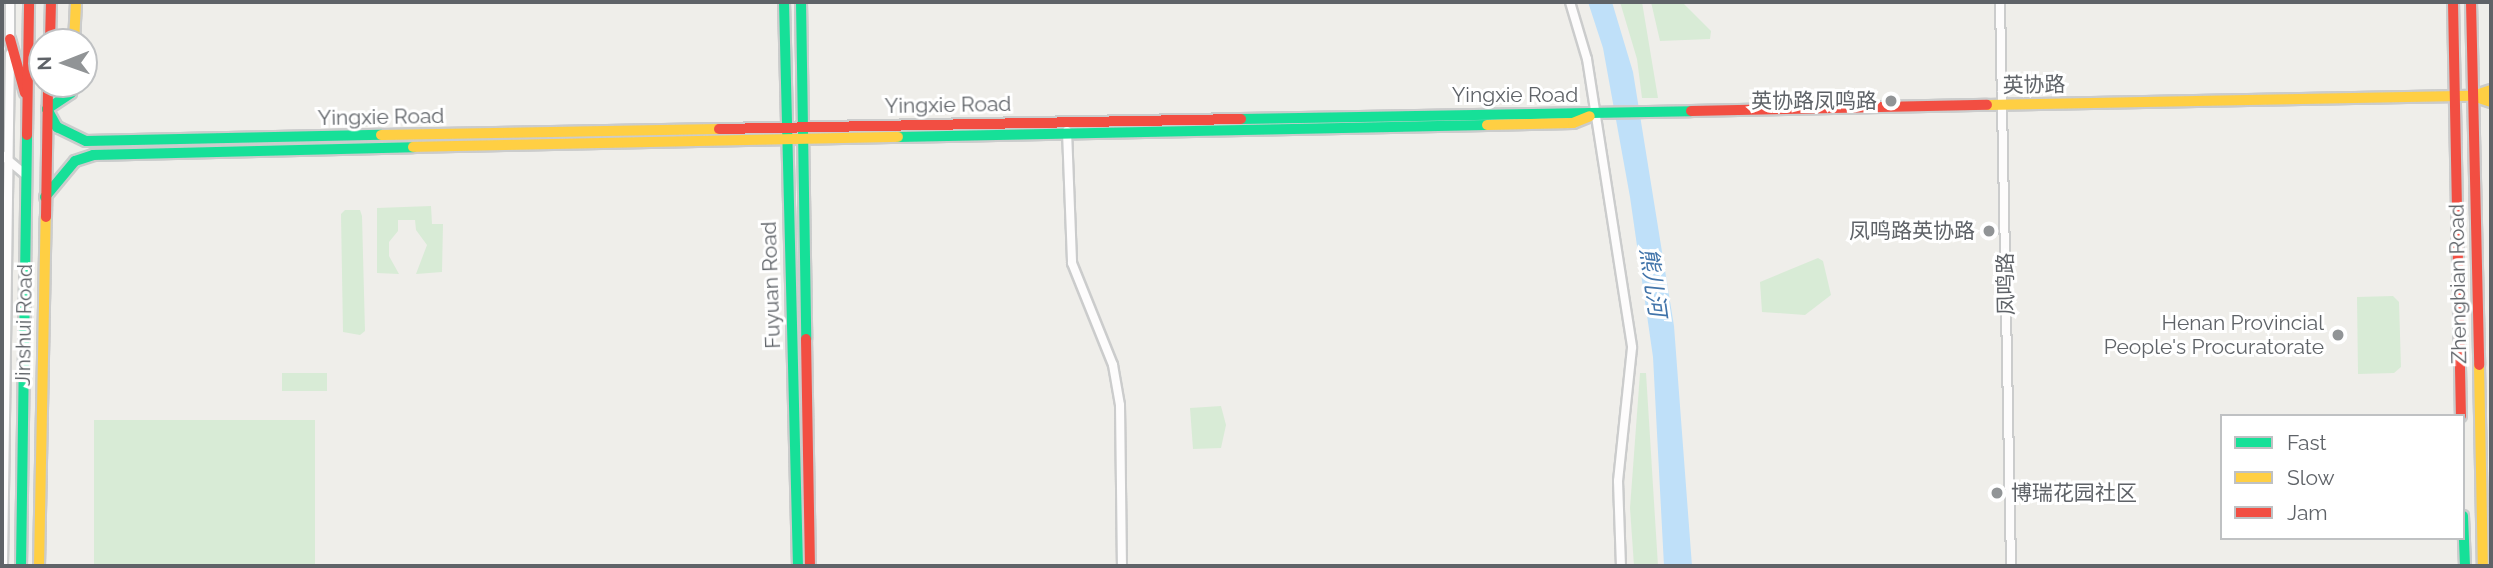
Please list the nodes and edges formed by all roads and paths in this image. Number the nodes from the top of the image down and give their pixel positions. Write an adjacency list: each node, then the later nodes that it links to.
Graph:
1 (10, 2): 13 (street)
2 (29, 2): 21 (street, Jinshui Road)
3 (51, 2): 11 (street)
4 (76, 2): 12 (street)
5 (784, 2): 28 (street, Fuyuan Road)
6 (801, 2): 27 (street, Fuyuan Road)
7 (1570, 2): 23 (street)
8 (2000, 2): 20 (street, 凤鸣路)
9 (2453, 2): 15 (street, Zhengbian Road)
10 (2471, 2): 16 (street, Zhengbian Road)
11 (50, 28)
12 (75, 28)
13 (10, 39): 21 (street); 24 (street)
14 (2491, 90): 16 (street)
15 (2454, 96): 16 (street, 英协路); 20 (street, 英协路); 32 (street, Zhengbian Road)
16 (2473, 96): 19 (street); 43 (street, Zhengbian Road)
17 (47, 98): 22 (street, Jinshui Road)
18 (64, 98): 22 (street)
19 (2491, 102)
20 (2002, 105): 23 (street, 英协路); 41 (street, 凤鸣路)
21 (30, 108): 30 (street, Jinshui Road)
22 (47, 109): 28 (street, Yingxie Road); 31 (street, Jinshui Road)
23 (1601, 114): 25 (street, Yingxie Road); 27 (street, Yingxie Road); 40 (street)
24 (10, 118): 26 (street); 29 (street)
25 (1067, 131): 27 (street, Yingxie Road); 39 (street)
26 (2, 132)
27 (803, 132): 28 (street, Yingxie Road); 38 (street, Fuyuan Road)
28 (786, 133): 31 (street, Yingxie Road); 37 (street, Fuyuan Road)
29 (6, 157): 30 (street); 34 (street)
30 (29, 179): 35 (street, Jinshui Road)
31 (45, 197): 36 (street, Jinshui Road)
32 (2461, 414)
33 (2464, 540): 42 (street)
34 (3, 566)
35 (21, 566)
36 (39, 566)
37 (798, 566)
38 (810, 566)
39 (1122, 566)
40 (1621, 566)
41 (2011, 566)
42 (2465, 566)
43 (2483, 566)

